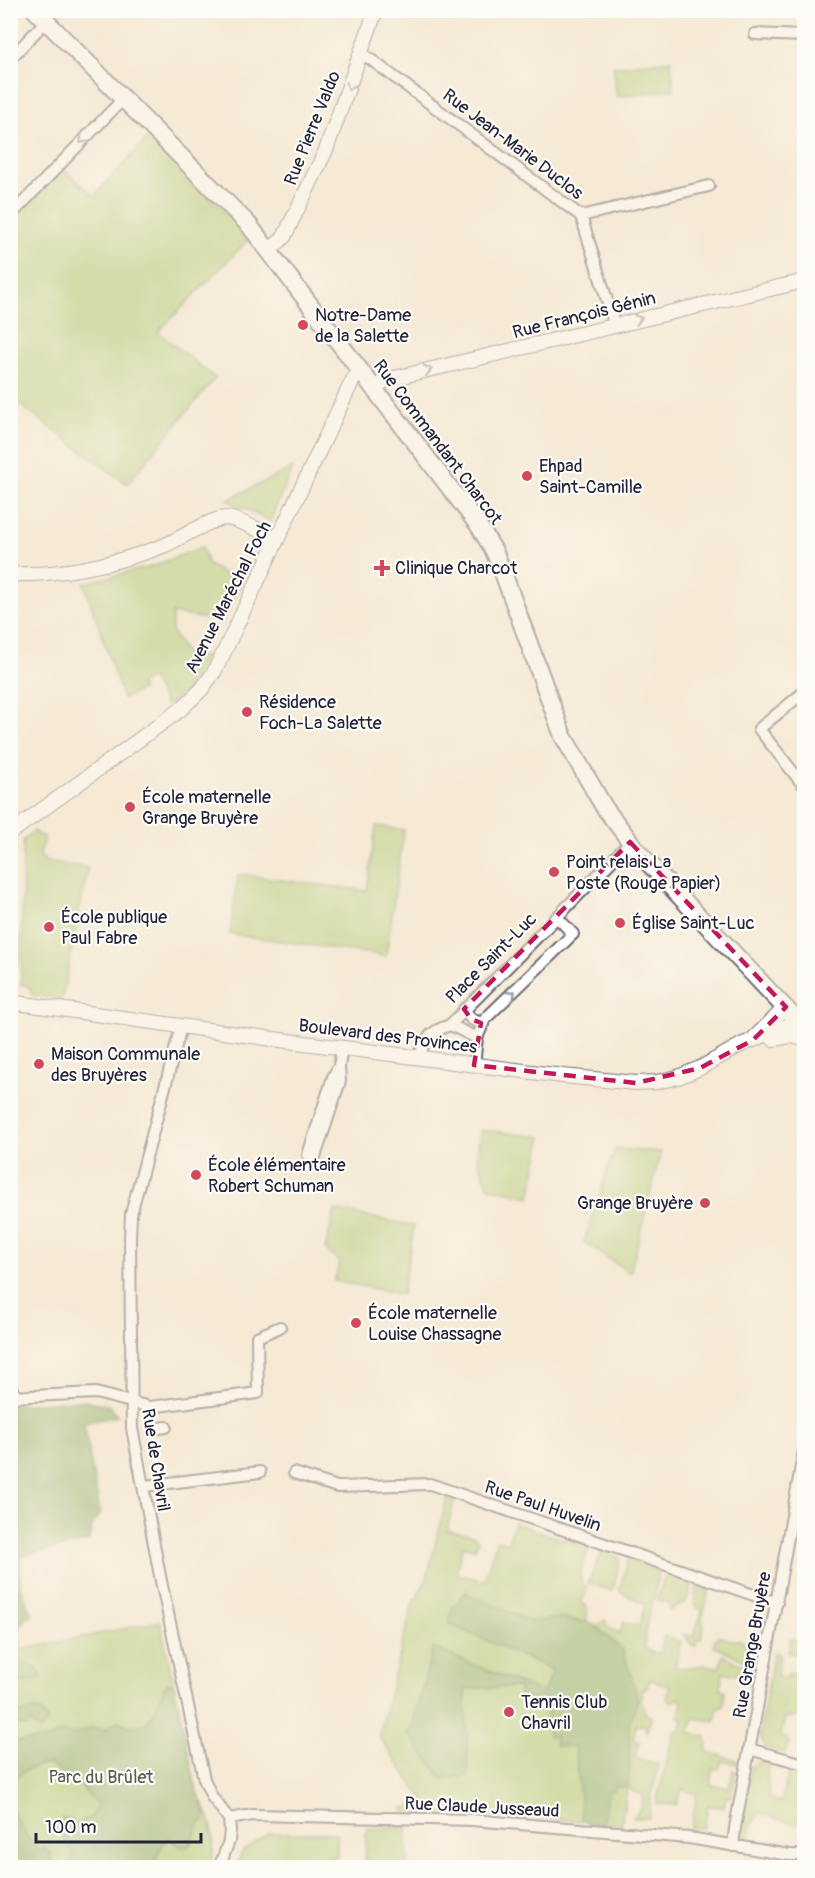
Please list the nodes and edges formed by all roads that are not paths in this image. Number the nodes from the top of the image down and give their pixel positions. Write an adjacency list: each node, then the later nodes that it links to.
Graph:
1 (376, 10): 5 (main road, Rue Pierre Valdo)
2 (40, 16): 6 (street); 7 (main road, Rue Commandant Charcot)
3 (755, 34): 4 (street)
4 (804, 36)
5 (362, 53): 10 (street, Rue Jean-Marie Duclos); 11 (main road, Rue Pierre Valdo, one-way to 11)
6 (10, 59)
7 (123, 98): 9 (street, one-way to 9); 11 (main road, Rue Commandant Charcot)
8 (709, 186): 10 (street)
9 (10, 216)
10 (581, 216): 13 (street, Rue Jean-Marie Duclos)
11 (269, 251): 14 (main road, Rue Commandant Charcot)
12 (804, 281): 13 (main road, Rue François Génin, one-way to 12)
13 (615, 326): 15 (main road, Rue François Génin, one-way to 13)
14 (362, 373): 15 (main road, Rue Commandant Charcot); 16 (main road, Avenue Maréchal Foch)
15 (374, 388): 21 (main road, Rue Commandant Charcot)
16 (277, 539): 17 (main road); 20 (main road, Avenue Maréchal Foch)
17 (10, 574)
18 (804, 692): 19 (street)
19 (804, 786)
20 (10, 833)
21 (630, 842): 22 (street, Place Saint-Luc); 25 (main road, Rue Commandant Charcot)
22 (557, 917): 24 (street, Place Saint-Luc); 26 (street, Place Saint-Luc, one-way to 22)
23 (10, 1002): 28 (main road, Boulevard des Provinces)
24 (465, 1009): 26 (street); 27 (street, Place Saint-Luc)
25 (795, 1018): 31 (main road, Boulevard des Provinces)
26 (481, 1023): 29 (street)
27 (450, 1025): 29 (street, Place Saint-Luc); 33 (street, Place Saint-Luc)
28 (181, 1027): 32 (main road, Boulevard des Provinces); 39 (street, Rue de Chavril)
29 (477, 1038): 34 (street)
30 (804, 1039): 31 (main road, Boulevard des Provinces)
31 (753, 1040): 34 (main road, Boulevard des Provinces)
32 (342, 1048): 33 (main road, Boulevard des Provinces); 35 (street)
33 (420, 1058): 34 (main road, Boulevard des Provinces)
34 (474, 1065)
35 (339, 1066): 35 (street)
36 (280, 1327): 39 (street)
37 (10, 1385): 38 (street)
38 (13, 1397): 39 (street)
39 (130, 1404): 43 (street, Rue de Chavril)
40 (804, 1450): 44 (street, Rue Grange Bruyère)
41 (260, 1472): 43 (street)
42 (294, 1473): 44 (street, Rue Paul Huvelin)
43 (144, 1486): 47 (street, Rue de Chavril)
44 (777, 1603): 45 (street, Rue Grange Bruyère)
45 (749, 1749): 46 (street); 48 (street, Rue Grange Bruyère)
46 (804, 1764)
47 (229, 1819): 48 (street, Rue Claude Jusseaud); 50 (street)
48 (733, 1846): 49 (street, Rue Claude Jusseaud)
49 (804, 1855)
50 (219, 1868)

